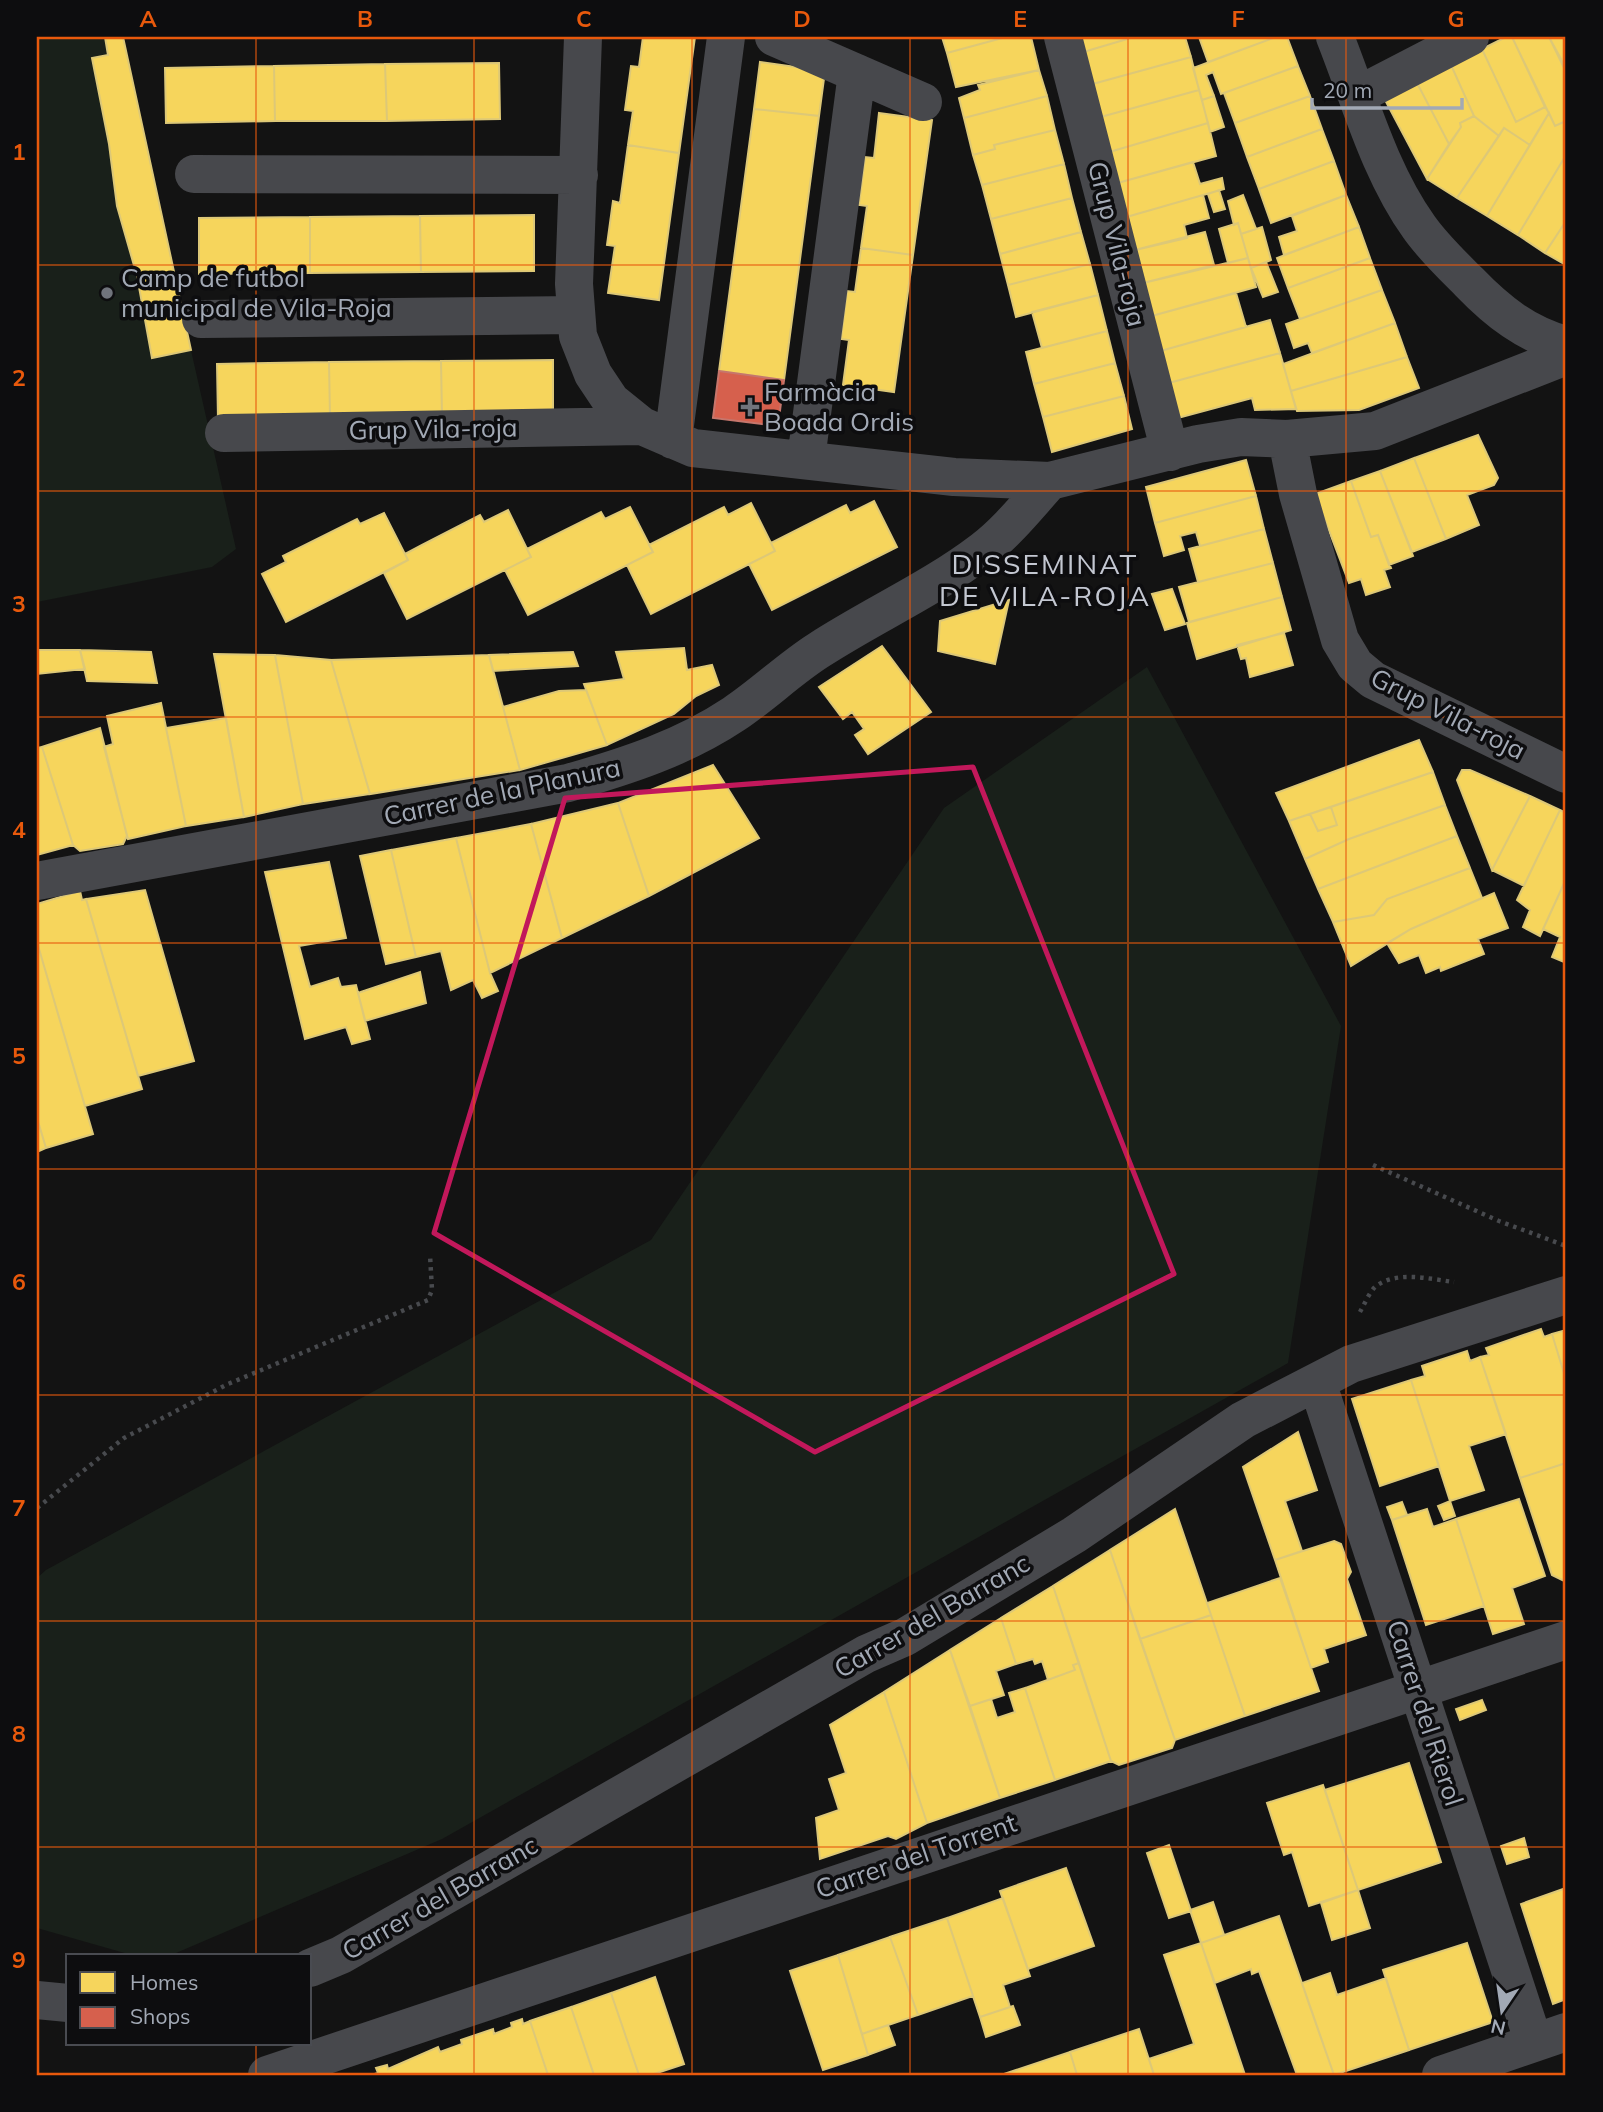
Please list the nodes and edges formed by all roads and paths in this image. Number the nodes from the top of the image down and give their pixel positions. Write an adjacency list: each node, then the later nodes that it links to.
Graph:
1 (583, 37): 11 (street, Grup Vila-roja)
2 (726, 37): 16 (street)
3 (774, 37): 7 (street)
4 (1063, 37): 18 (street, Grup Vila-roja)
5 (1335, 37): 8 (street, Grup Vila-roja)
6 (1470, 37): 8 (street)
7 (857, 73): 9 (street); 19 (street)
8 (1358, 95): 14 (street, Grup Vila-roja)
9 (923, 102)
10 (194, 174): 11 (street)
11 (579, 175): 12 (street, Grup Vila-roja)
12 (576, 315): 13 (street); 16 (street, Grup Vila-roja)
13 (201, 319)
14 (1558, 346): 17 (street, Grup Vila-roja)
15 (224, 433): 16 (street, Grup Vila-roja)
16 (658, 433): 19 (street, Grup Vila-roja)
17 (1287, 439): 18 (street, Grup Vila-roja); 21 (street, Grup Vila-roja)
18 (1170, 452): 20 (street, Grup Vila-roja)
19 (806, 459): 20 (street, Grup Vila-roja)
20 (1050, 481): 22 (street, Carrer de la Planura)
21 (1566, 774)
22 (37, 881)
23 (1373, 1164): 24 (path)
24 (1566, 1246)
25 (430, 1255): 28 (path)
26 (1566, 1295): 27 (street, Carrer del Barranc)
27 (1317, 1382): 30 (street, Carrer del Rierol); 31 (street, Carrer del Barranc)
28 (37, 1508)
29 (1566, 1640): 30 (street, Carrer del Torrent)
30 (1417, 1689): 34 (street, Carrer del Rierol); 35 (street, Carrer del Torrent)
31 (312, 1967)
32 (37, 2000): 33 (street)
33 (66, 2003)
34 (1550, 2037): 36 (street)
35 (267, 2075)
36 (1441, 2075)

